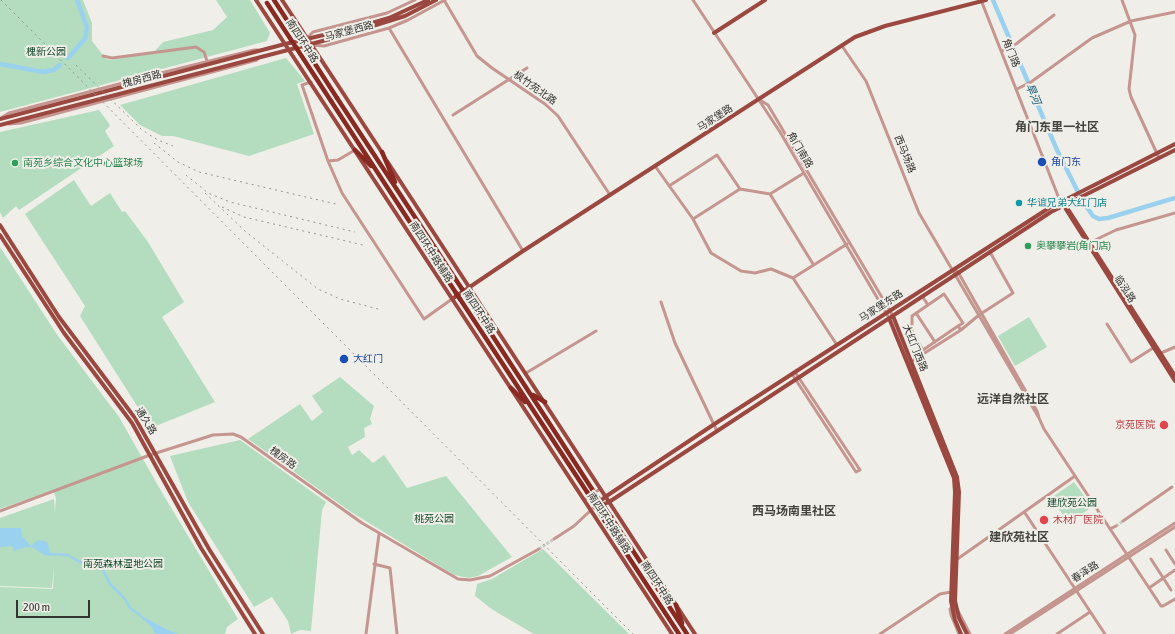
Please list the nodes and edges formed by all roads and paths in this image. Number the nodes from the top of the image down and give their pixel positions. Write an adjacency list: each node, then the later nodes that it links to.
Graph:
1 (256, 0): 19 (main road, 南四环中路辅路)
2 (274, 0): 48 (highway, 南四环中路, bridge)
3 (282, 0): 18 (main road, 南四环中路辅路)
4 (415, 0): 18 (street, 马家堡西路)
5 (428, 0): 18 (main road, 马家堡西路)
6 (436, 0): 20 (main road, 马家堡西路)
7 (445, 0): 16 (street, 马家堡西路); 28 (street, 枫竹苑北路)
8 (693, 0): 17 (street, 角门南路)
9 (765, 0): 17 (main road)
10 (984, 0): 21 (main road, 马家堡路); 24 (street, 角门路)
11 (1122, 0): 15 (street)
12 (266, 2): 43 (highway, 南四环中路, bridge)
13 (1175, 12): 15 (street)
14 (1054, 15): 24 (street)
15 (1131, 21): 30 (street); 39 (street)
16 (389, 28): 20 (street, 马家堡西路); 57 (street)
17 (714, 33): 31 (street, 角门南路)
18 (307, 38): 19 (main road, 槐房西路); 20 (main road, 南四环中路辅路)
19 (285, 44): 22 (main road, 南四环中路辅路); 23 (main road, 槐房西路)
20 (311, 44): 22 (main road, 槐房西路); 38 (main road, 南四环中路辅路)
21 (842, 46): 31 (main road, 马家堡路); 60 (street, 西马场路)
22 (289, 50): 29 (main road, 南四环中路辅路); 34 (main road, 槐房西路)
23 (260, 51): 26 (street); 33 (main road, 槐房西路)
24 (1002, 51): 30 (street, 角门路)
25 (103, 56): 26 (street)
26 (207, 61): 33 (street)
27 (527, 68): 28 (street)
28 (508, 79): 32 (street); 47 (street, 枫竹苑北路)
29 (311, 82): 36 (main road, 南四环中路辅路); 40 (street)
30 (1017, 89): 49 (street, 角门路)
31 (758, 99): 41 (main road, 马家堡路); 42 (street, 角门南路); 67 (street, 大红门西路)
32 (453, 114)
33 (0, 119)
34 (1, 125)
35 (1175, 144): 39 (main road, 马家堡东路)
36 (355, 150): 40 (street); 43 (highway); 64 (main road, 南四环中路辅路)
37 (1175, 150): 39 (main road, 马家堡东路)
38 (382, 152): 48 (highway); 62 (main road, 南四环中路辅路)
39 (1158, 155): 49 (main road, 马家堡东路); 50 (main road, 马家堡东路)
40 (328, 161): 64 (street)
41 (655, 166): 44 (street); 47 (main road, 马家堡路)
42 (804, 173): 46 (street); 56 (street, 角门南路)
43 (378, 174): 90 (highway, 南四环中路, bridge)
44 (669, 186): 45 (street); 52 (street)
45 (740, 189): 46 (street); 52 (street)
46 (770, 194): 59 (street)
47 (610, 195): 57 (main road, 马家堡路)
48 (402, 197): 88 (highway, 南四环中路, bridge)
49 (1060, 201): 50 (main road); 60 (main road, 马家堡东路)
50 (1064, 205): 55 (main road, 临泓路); 58 (main road, 马家堡东路); 79 (main road, 临泓路)
51 (1175, 213): 55 (street)
52 (693, 219): 61 (street)
53 (0, 225): 93 (main road, 通久路)
54 (0, 235): 94 (main road, 通久路)
55 (1090, 242): 80 (main road, 临泓路)
56 (847, 244): 59 (street); 68 (street, 角门南路)
57 (523, 251): 62 (main road, 马家堡路)
58 (990, 252): 60 (main road, 马家堡东路); 70 (street)
59 (813, 264): 61 (street)
60 (955, 272): 63 (main road, 马家堡东路); 67 (main road, 马家堡东路); 70 (street, 西马场路)
61 (793, 278): 77 (street)
62 (469, 288): 64 (main road, 马家堡路); 82 (main road, 南四环中路辅路)
63 (922, 296): 66 (street); 71 (main road, 马家堡东路)
64 (452, 299): 87 (main road, 南四环中路辅路)
65 (661, 302): 91 (street)
66 (928, 305): 69 (street); 73 (street)
67 (891, 310): 68 (main road, 马家堡东路); 71 (street, 大红门西路)
68 (886, 313): 71 (street, 大红门西路); 77 (main road, 马家堡东路)
69 (916, 313): 76 (street); 76 (street)
70 (979, 314): 74 (street); 95 (street, 西马场路)
71 (891, 317): 81 (main road, 大红门西路); 85 (main road, 马家堡东路); 123 (main road, 大红门西路)
72 (1107, 324): 79 (street)
73 (958, 326): 74 (street); 76 (street)
74 (961, 330): 81 (street)
75 (596, 331): 82 (street)
76 (935, 342)
77 (837, 345): 83 (main road, 马家堡东路)
78 (1175, 347): 80 (street)
79 (1152, 348): 86 (main road, 临泓路)
80 (1160, 353): 84 (main road, 临泓路)
81 (912, 361): 114 (main road, 大红门西路)
82 (526, 373): 89 (main road, 南四环中路辅路)
83 (794, 373): 85 (street); 91 (main road, 马家堡东路)
84 (1175, 376)
85 (797, 378): 85 (street); 92 (main road, 马家堡东路)
86 (1175, 381)
87 (511, 388): 90 (highway); 99 (main road, 南四环中路辅路)
88 (532, 394): 89 (highway); 128 (highway, 南四环中路, bridge)
89 (545, 402): 97 (main road, 南四环中路辅路)
90 (533, 410): 135 (highway, 南四环中路, bridge)
91 (713, 425): 92 (street); 98 (main road, 马家堡东路)
92 (716, 430): 100 (main road, 马家堡东路)
93 (156, 453): 94 (street, 槐房路); 109 (street, 槐房路); 131 (main road, 通久路)
94 (150, 455): 102 (street, 槐房路); 130 (main road, 通久路)
95 (1075, 476): 103 (street); 108 (street, 西马场路)
96 (1172, 487): 104 (street)
97 (600, 489): 98 (main road, 南四环中路辅路); 99 (street)
98 (605, 497): 100 (main road, 南四环中路辅路); 101 (main road, 马家堡东路)
99 (584, 500): 101 (main road, 南四环中路辅路)
100 (608, 502): 101 (main road, 马家堡东路); 125 (main road, 南四环中路辅路)
101 (591, 510): 110 (street); 134 (main road, 南四环中路辅路)
102 (0, 511)
103 (1025, 513): 114 (street); 121 (street)
104 (1123, 521)
105 (1175, 523): 113 (street, 春泽路)
106 (1116, 526): 108 (street)
107 (1175, 527): 113 (street, 春泽路)
108 (1110, 529): 113 (street, 西马场路)
109 (379, 534): 111 (street, 槐房路); 116 (street)
110 (554, 539)
111 (539, 549)
112 (1166, 550): 117 (street)
113 (1127, 556): 120 (street, 西马场路); 121 (street, 春泽路)
114 (956, 560): 126 (main road, 大红门西路)
115 (1151, 560): 119 (street)
116 (374, 564): 132 (street); 133 (street)
117 (1175, 564)
118 (1175, 570): 119 (street)
119 (1163, 578): 120 (street); 122 (street)
120 (1149, 588): 124 (street, 西马场路)
121 (1075, 590): 127 (street); 140 (street, 春泽路); 141 (street, 春泽路)
122 (1171, 590)
123 (951, 592): 126 (main road, 大红门西路); 137 (street)
124 (1175, 599)
125 (676, 605): 128 (highway); 136 (main road, 南四环中路辅路)
126 (954, 608): 129 (main road, 大红门西路); 138 (main road, 大红门西路); 139 (street)
127 (1090, 612): 142 (street); 143 (street)
128 (686, 632)
129 (959, 632)
130 (255, 634)
131 (263, 634)
132 (366, 634)
133 (397, 634)
134 (672, 634)
135 (679, 634)
136 (695, 634)
137 (880, 634)
138 (967, 634)
139 (970, 634)
140 (1005, 634)
141 (1010, 634)
142 (1057, 634)
143 (1105, 634)

